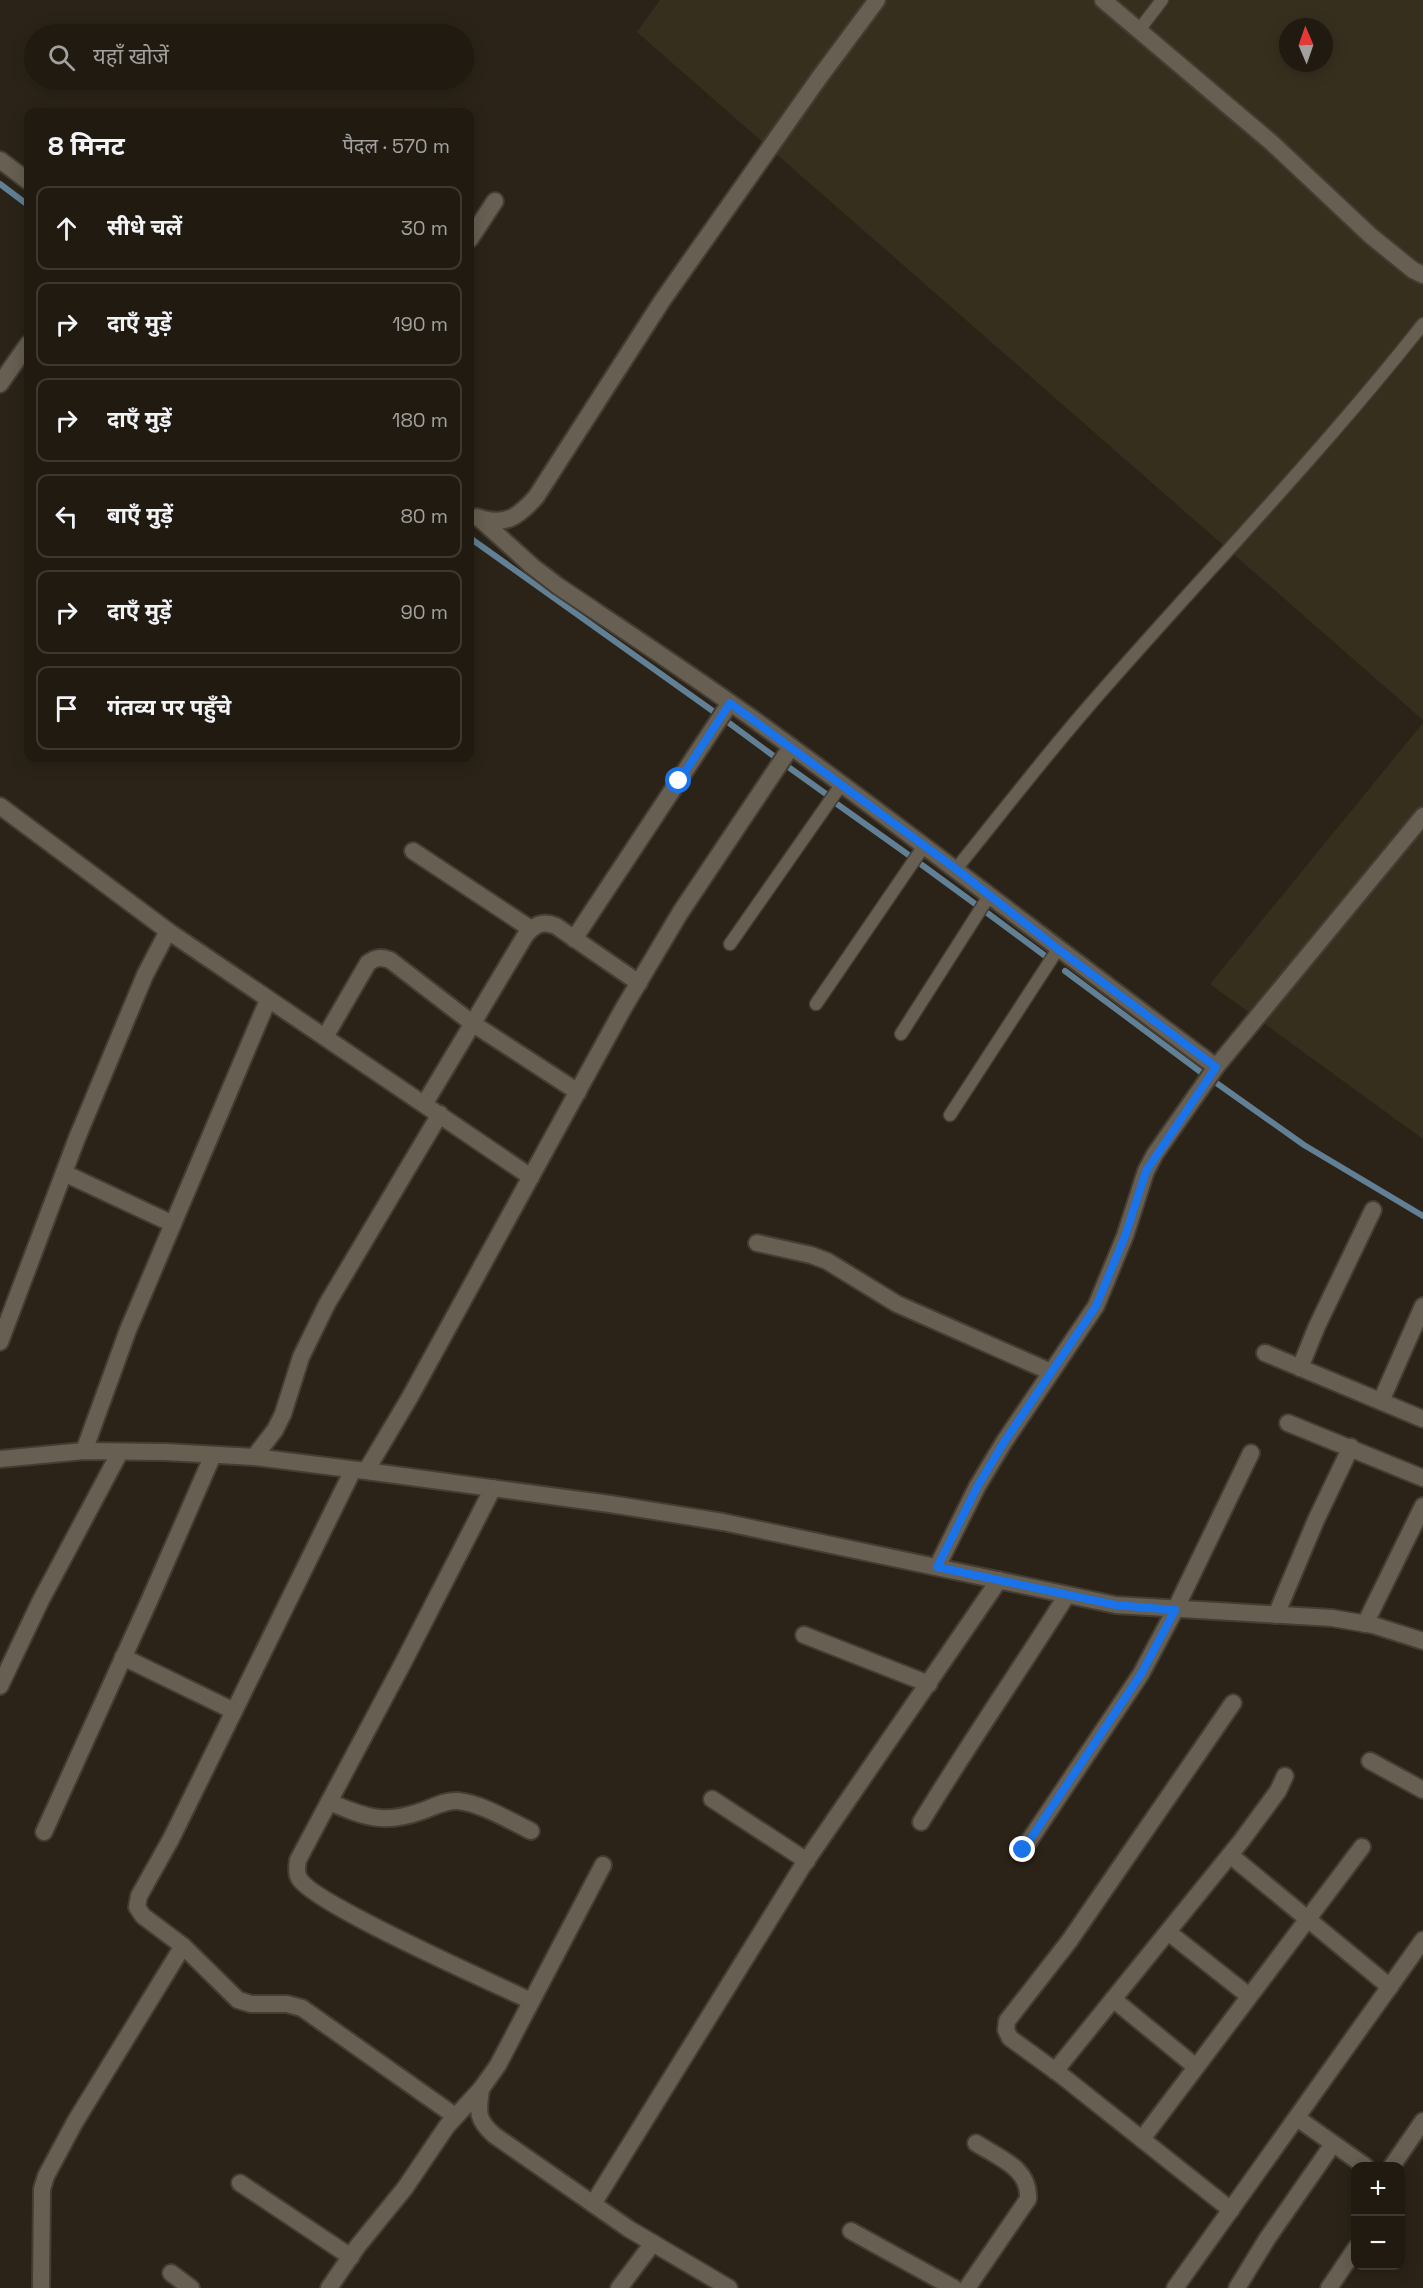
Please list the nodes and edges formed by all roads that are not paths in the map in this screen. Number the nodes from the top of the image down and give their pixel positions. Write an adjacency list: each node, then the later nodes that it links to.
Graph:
1 (877, 0): 13 (street)
2 (1103, 0): 4 (street)
3 (1162, 0): 4 (lane)
4 (1139, 30): 9 (street)
5 (0, 160): 6 (street)
6 (24, 178)
7 (495, 201): 8 (street)
8 (474, 233)
9 (1423, 275)
10 (1423, 324): 21 (lane)
11 (24, 350): 12 (street)
12 (0, 384)
13 (474, 515): 14 (street)
14 (730, 703): 15 (street); 25 (street)
15 (791, 747): 16 (street); 28 (street)
16 (841, 785): 19 (street); 26 (lane)
17 (0, 806): 24 (street)
18 (1423, 816): 34 (street)
19 (924, 846): 21 (street); 30 (lane)
20 (412, 851): 23 (street)
21 (956, 869): 22 (street)
22 (989, 896): 27 (street); 32 (lane)
23 (531, 929): 25 (street); 31 (street)
24 (168, 931): 29 (street); 39 (street)
25 (574, 939): 28 (street)
26 (730, 945)
27 (1058, 949): 34 (street); 38 (lane)
28 (639, 983): 35 (street)
29 (268, 1000): 33 (street); 42 (street)
30 (816, 1004)
31 (472, 1023): 33 (street); 35 (street); 36 (street)
32 (901, 1034)
33 (325, 1037): 36 (street)
34 (1216, 1067): 48 (street)
35 (578, 1092): 40 (street)
36 (425, 1103): 37 (street)
37 (440, 1114): 40 (street); 57 (street)
38 (950, 1115)
39 (64, 1173): 42 (street); 45 (street)
40 (531, 1177): 59 (street)
41 (1373, 1210): 47 (street)
42 (173, 1224): 53 (street)
43 (757, 1243): 48 (street)
44 (1423, 1306): 49 (street)
45 (0, 1342)
46 (1265, 1353): 47 (street)
47 (1300, 1368): 49 (street)
48 (1051, 1372): 63 (street)
49 (1381, 1401): 50 (street)
50 (1423, 1419)
51 (1288, 1423): 52 (street)
52 (1351, 1447): 60 (street); 67 (street)
53 (84, 1451): 54 (street); 58 (street)
54 (120, 1452): 56 (street); 73 (street)
55 (1251, 1453): 66 (street)
56 (213, 1455): 57 (street); 71 (street)
57 (254, 1457): 59 (street)
58 (0, 1459)
59 (359, 1470): 61 (street); 75 (street)
60 (1423, 1478)
61 (493, 1488): 63 (street); 80 (street)
62 (1423, 1506): 68 (street)
63 (937, 1567): 64 (street)
64 (999, 1580): 65 (street); 72 (street)
65 (1067, 1595): 66 (street); 81 (street)
66 (1175, 1610): 67 (street); 85 (street)
67 (1276, 1615): 68 (street)
68 (1365, 1624): 70 (street)
69 (804, 1635): 72 (street)
70 (1423, 1641)
71 (123, 1657): 75 (street); 83 (street)
72 (929, 1684): 87 (street)
73 (0, 1686)
74 (1233, 1703): 98 (street)
75 (234, 1711): 92 (street)
76 (1370, 1761): 78 (street)
77 (1285, 1776): 86 (street)
78 (1423, 1790)
79 (712, 1798): 87 (street)
80 (329, 1802): 82 (street); 96 (street)
81 (921, 1822)
82 (531, 1831)
83 (44, 1832)
84 (1362, 1847): 89 (street)
85 (1023, 1850)
86 (1230, 1855): 89 (street); 90 (street)
87 (807, 1861): 109 (street)
88 (603, 1865): 96 (street)
89 (1308, 1919): 93 (street); 94 (street)
90 (1168, 1932): 94 (street); 95 (street)
91 (1423, 1940): 93 (street)
92 (183, 1946): 100 (street); 116 (street)
93 (1390, 1987): 101 (street)
94 (1249, 1996): 97 (street)
95 (1113, 1998): 97 (street); 98 (street)
96 (531, 2001): 99 (street)
97 (1196, 2067): 103 (street)
98 (1055, 2071): 103 (street)
99 (481, 2090): 100 (street); 109 (street)
100 (455, 2116): 114 (street)
101 (1297, 2118): 105 (street); 110 (street)
102 (1423, 2121): 107 (street)
103 (1142, 2139): 110 (street)
104 (976, 2144): 122 (street)
105 (1333, 2144): 106 (street); 124 (street)
106 (1359, 2162)
107 (1395, 2162)
108 (240, 2183): 114 (street)
109 (593, 2204): 112 (street)
110 (1231, 2210): 123 (street)
111 (851, 2231): 121 (street)
112 (653, 2243): 119 (street); 120 (street)
113 (1351, 2255): 125 (street)
114 (351, 2258): 118 (street)
115 (171, 2273): 117 (street)
116 (41, 2288)
117 (191, 2288)
118 (329, 2288)
119 (619, 2288)
120 (729, 2288)
121 (954, 2288)
122 (967, 2288)
123 (1175, 2288)
124 (1237, 2288)
125 (1329, 2288)

